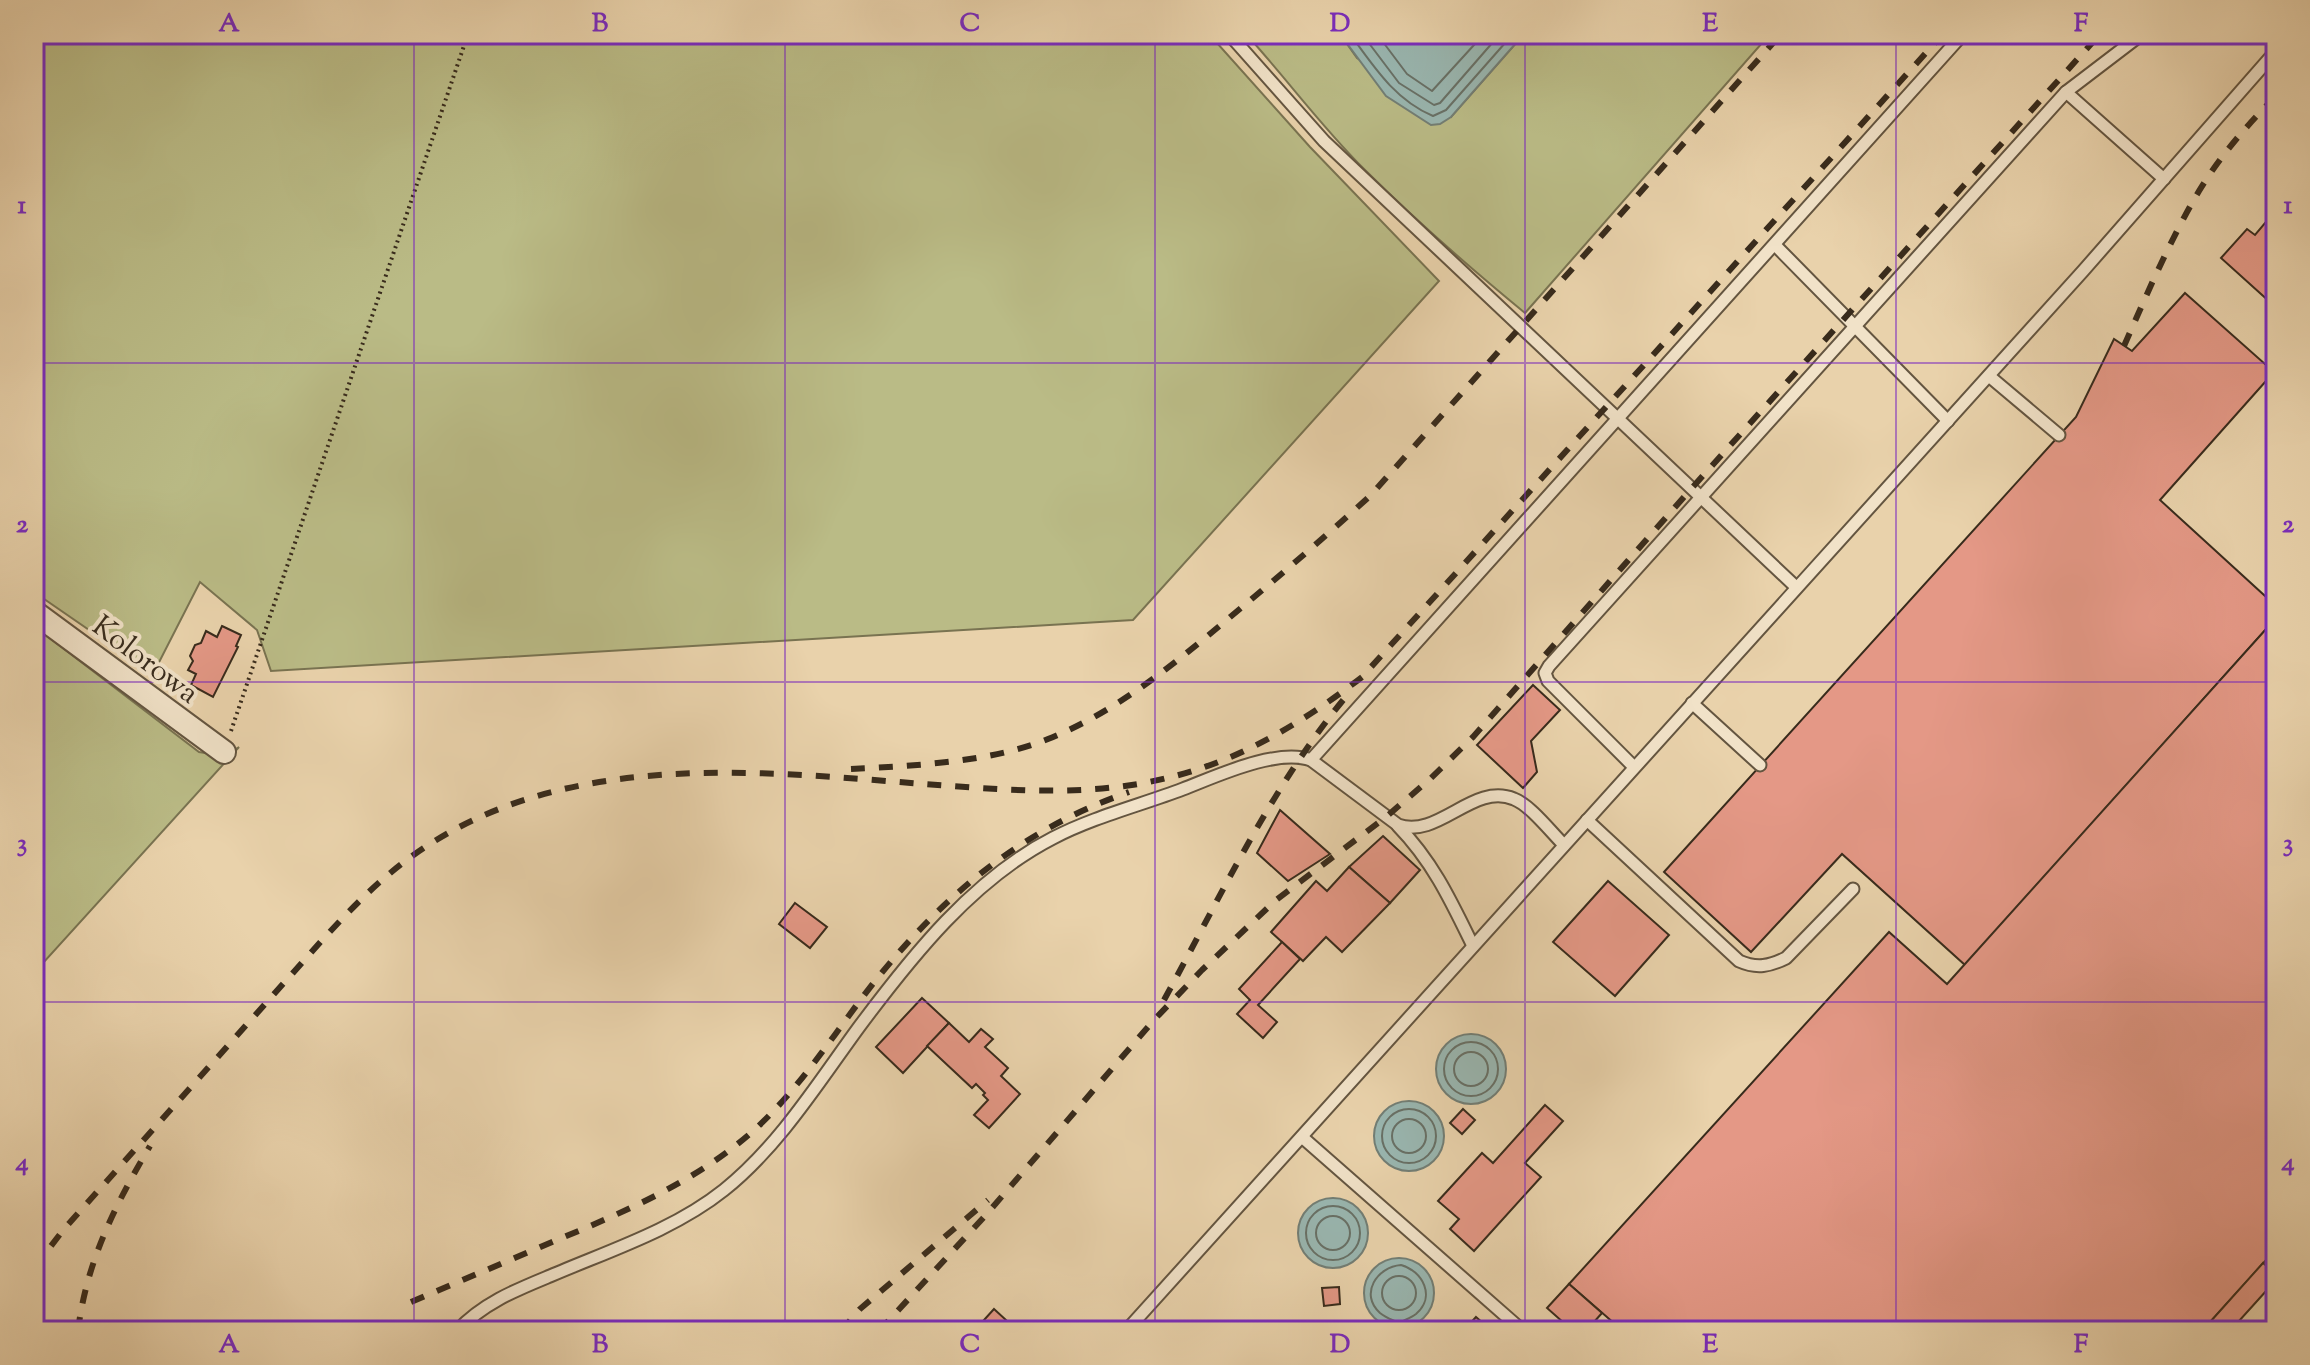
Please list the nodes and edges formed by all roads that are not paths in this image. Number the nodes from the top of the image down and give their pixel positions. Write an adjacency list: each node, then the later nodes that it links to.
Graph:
1 (1229, 34): 10 (lane)
2 (1963, 34): 7 (lane)
3 (2142, 34): 5 (lane)
4 (2275, 55): 6 (lane)
5 (2066, 92): 6 (lane); 8 (lane)
6 (2164, 179): 9 (lane)
7 (1775, 245): 8 (lane); 10 (lane)
8 (1854, 327): 11 (lane); 13 (lane)
9 (1989, 376): 11 (lane); 12 (lane)
10 (1618, 420): 13 (lane); 18 (lane)
11 (1948, 421): 14 (lane)
12 (2059, 435)
13 (1701, 498): 14 (lane); 20 (lane)
14 (1796, 587): 16 (lane)
15 (34, 612): 17 (street, Kolorowa)
16 (1692, 703): 19 (lane); 20 (lane)
17 (224, 752)
18 (1311, 760): 22 (lane); 27 (lane)
19 (1760, 765)
20 (1634, 767): 21 (lane)
21 (1587, 820): 23 (lane); 24 (lane)
22 (1398, 825): 23 (lane); 25 (lane)
23 (1564, 845): 25 (lane)
24 (1853, 889)
25 (1473, 946): 26 (lane)
26 (1302, 1137): 28 (lane); 29 (lane)
27 (457, 1331)
28 (1126, 1331)
29 (1523, 1331)

